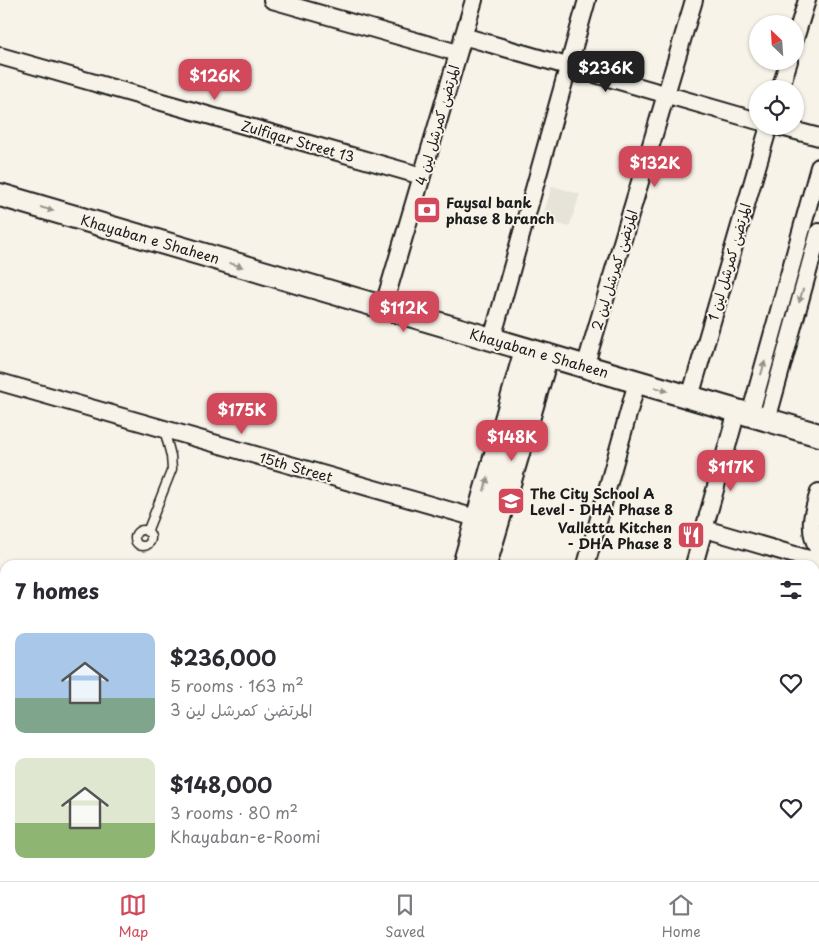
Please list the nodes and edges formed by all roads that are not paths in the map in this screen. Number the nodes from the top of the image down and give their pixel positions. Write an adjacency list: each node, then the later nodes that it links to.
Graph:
1 (272, 0): 8 (street)
2 (474, 0): 7 (street, المرتضیٰ کمرشل لین 4)
3 (587, 0): 10 (street)
4 (694, 0): 11 (street, المرتضیٰ کمرشل لین 2)
5 (807, 0): 6 (street)
6 (802, 15)
7 (463, 36): 8 (street, المرتضیٰ کمرشل لین 4); 10 (street)
8 (458, 53): 17 (street, المرتضیٰ کمرشل لین 4)
9 (0, 56): 17 (street, Zulfiqar Street 13)
10 (569, 66): 11 (street); 21 (street)
11 (666, 94): 12 (street); 23 (street, المرتضیٰ کمرشل لین 2)
12 (749, 118)
13 (804, 133): 15 (street)
14 (766, 135): 26 (street, المرتضیٰ کمرشل لین 1)
15 (819, 137)
16 (819, 167): 27 (street, one-way to 16)
17 (422, 176): 20 (street, المرتضیٰ کمرشل لین 4)
18 (0, 195): 20 (main road, Khayaban e Shaheen, one-way to 20)
19 (819, 232): 27 (street, one-way to 27)
20 (383, 308): 21 (main road, Khayaban e Shaheen)
21 (492, 339): 22 (main road, Khayaban e Shaheen)
22 (536, 352): 23 (main road, Khayaban e Shaheen); 31 (main road, one-way to 22); 36 (main road)
23 (585, 367): 25 (main road, Khayaban e Shaheen)
24 (0, 382): 28 (street, 15th Street)
25 (637, 382): 26 (main road, Khayaban e Shaheen, one-way to 26); 37 (street)
26 (690, 397): 27 (main road, Khayaban e Shaheen)
27 (751, 415): 29 (main road, Khayaban e Shaheen); 32 (street)
28 (164, 429): 31 (street, 15th Street); 33 (lane)
29 (819, 435)
30 (819, 492): 34 (street)
31 (476, 518): 35 (main road)
32 (705, 529): 38 (street); 39 (street)
33 (147, 532)
34 (819, 551)
35 (465, 560)
36 (486, 560)
37 (587, 560)
38 (696, 560)
39 (812, 560)

